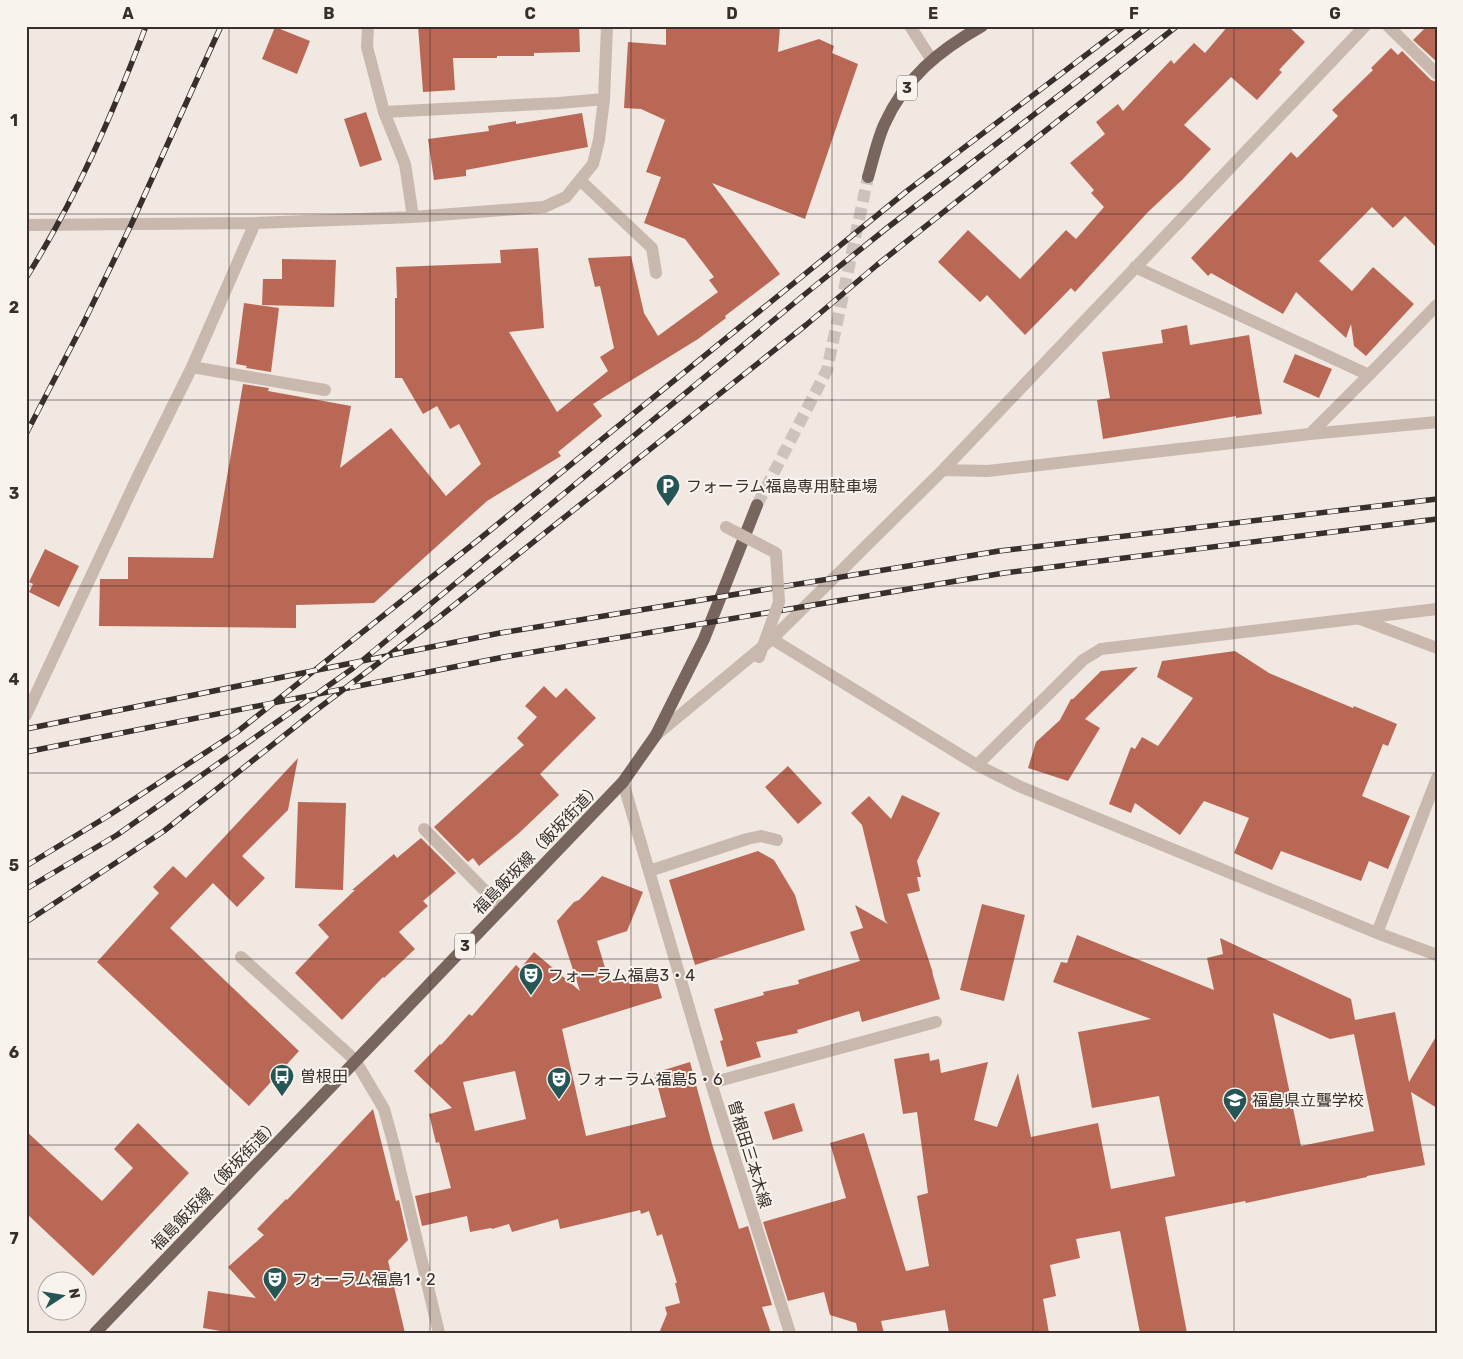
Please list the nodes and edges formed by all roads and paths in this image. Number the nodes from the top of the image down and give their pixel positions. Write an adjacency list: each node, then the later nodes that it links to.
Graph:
1 (368, 26): 10 (street)
2 (607, 26): 9 (street)
3 (910, 26): 7 (street)
4 (982, 26): 7 (main road, 3 / 3)
5 (1365, 26): 16 (street)
6 (1388, 26): 8 (street)
7 (932, 59): 11 (main road, 3 / 3)
8 (1437, 74)
9 (604, 98): 10 (street); 12 (street)
10 (384, 112): 13 (street)
11 (868, 177)
12 (581, 181): 13 (street); 17 (street)
13 (413, 217): 14 (street)
14 (255, 224): 15 (street); 19 (street)
15 (26, 225)
16 (1135, 267): 20 (street); 24 (street)
17 (656, 273)
18 (1437, 305): 20 (street)
19 (192, 367): 21 (street); 32 (street)
20 (1369, 375): 23 (street)
21 (325, 390)
22 (1437, 422): 23 (street)
23 (1310, 434): 24 (street)
24 (943, 470): 29 (street)
25 (756, 505): 33 (main road, 福島飯坂線（飯坂街道） / 3)
26 (726, 527): 31 (street, bridge)
27 (1437, 609): 28 (street)
28 (1358, 618): 30 (street); 34 (street)
29 (772, 640): 33 (street); 34 (street)
30 (1437, 648)
31 (759, 658)
32 (26, 715)
33 (656, 735): 36 (main road, 福島飯坂線（飯坂街道） / 3)
34 (977, 765): 41 (street)
35 (1437, 778): 41 (street)
36 (623, 782): 39 (street, 曽根田三本木線); 40 (main road, 福島飯坂線（飯坂街道） / 3)
37 (424, 829): 40 (street)
38 (777, 840): 39 (street)
39 (649, 871): 46 (street, 曽根田三本木線)
40 (502, 908): 45 (main road, 福島飯坂線（飯坂街道） / 3)
41 (1377, 933): 42 (street)
42 (1437, 955)
43 (241, 956): 45 (street)
44 (936, 1022): 46 (street)
45 (355, 1060): 47 (main road, 福島飯坂線（飯坂街道） / 3); 48 (street)
46 (711, 1083): 49 (street, 曽根田三本木線)
47 (95, 1333)
48 (439, 1333)
49 (790, 1333)

